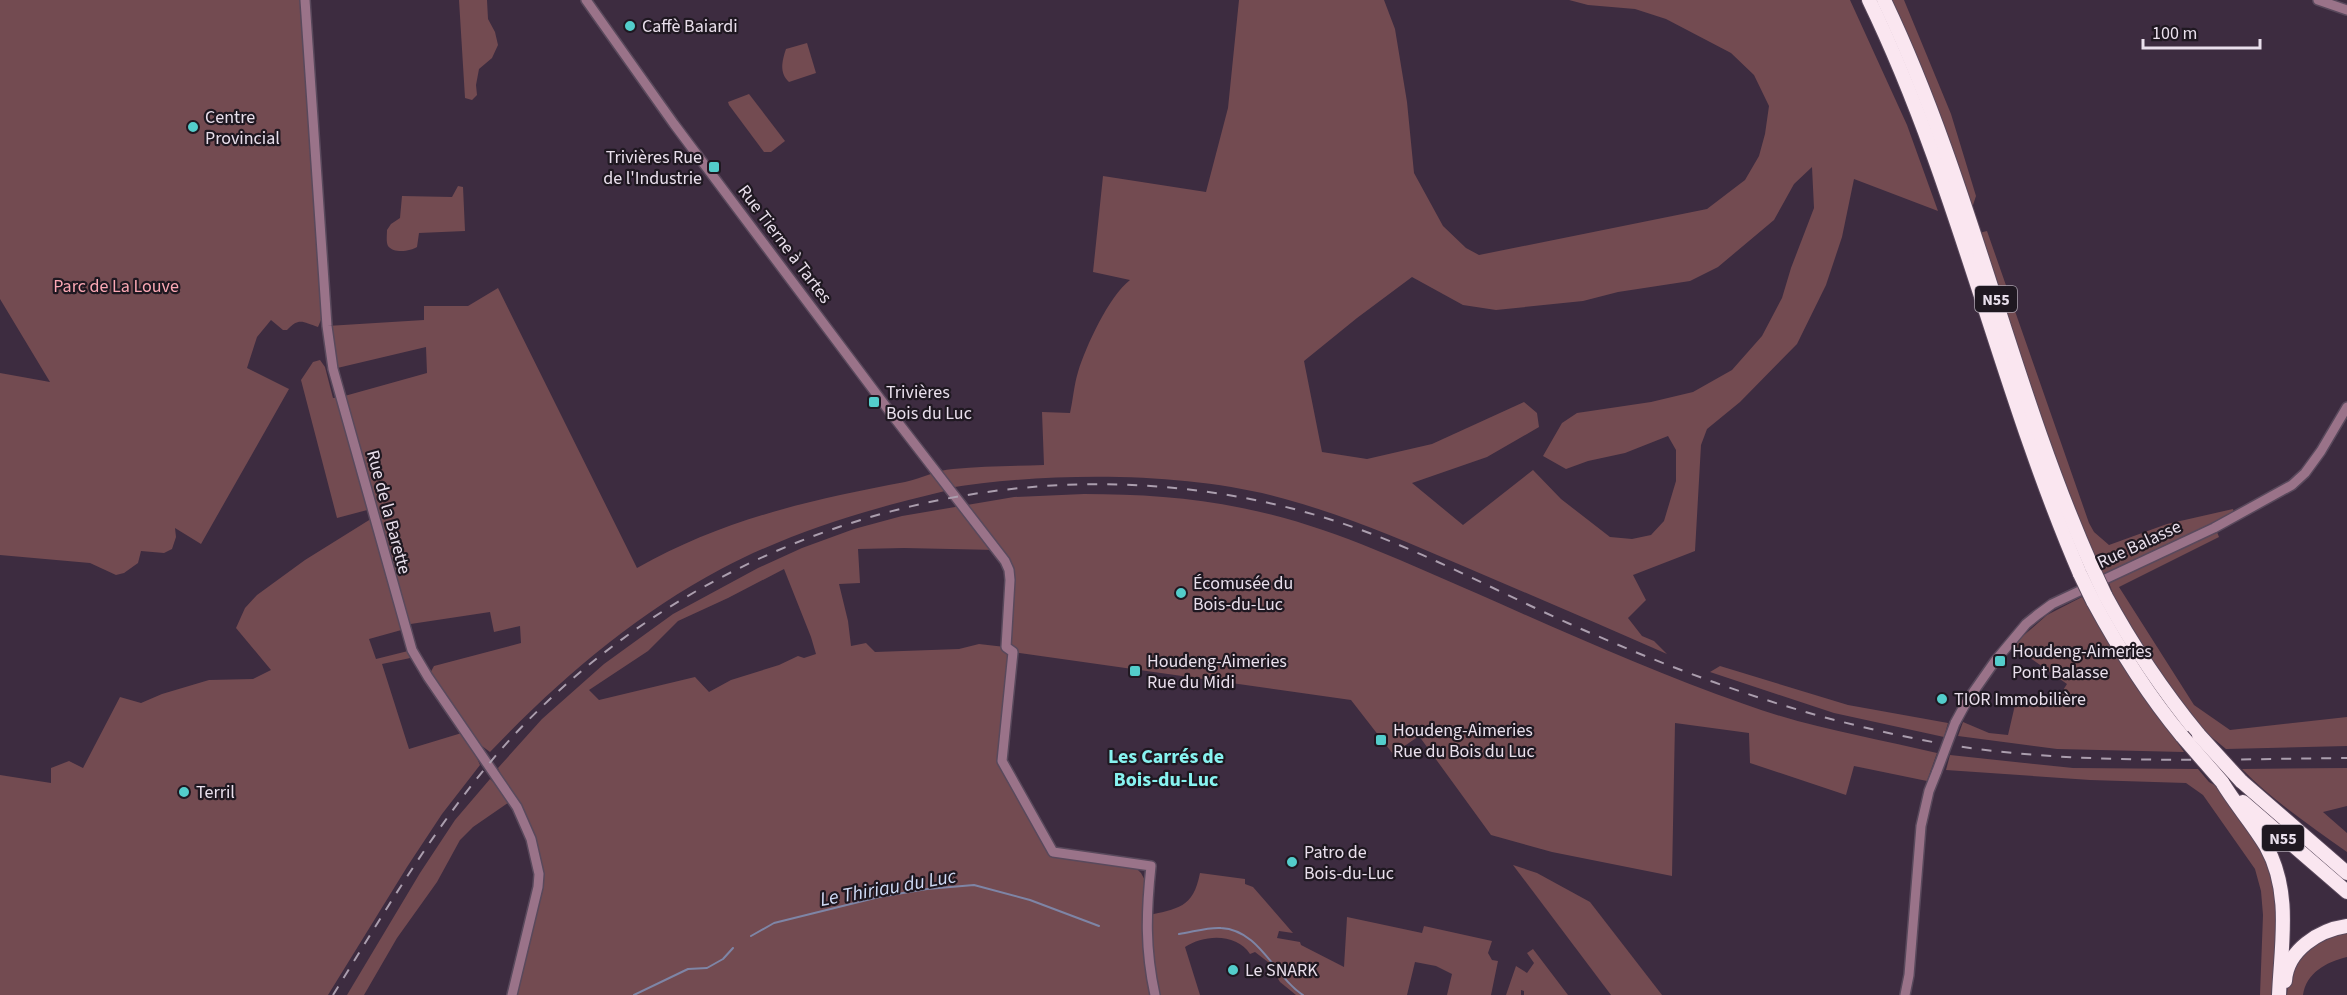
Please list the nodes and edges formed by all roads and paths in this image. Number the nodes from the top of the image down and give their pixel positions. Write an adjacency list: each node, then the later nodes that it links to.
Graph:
1 (305, 0): 16 (street, Rue de la Barette)
2 (586, 0): 17 (street, Rue Tierne à Tartes)
3 (1869, 0): 8 (highway, N55)
4 (1884, 0): 8 (highway, N55)
5 (2318, 0): 6 (street)
6 (2347, 10)
7 (2347, 407): 18 (street, Rue Balasse, bridge)
8 (2086, 570): 9 (highway, N55, bridge)
9 (2099, 598): 10 (highway, N55, bridge); 11 (highway, N55, bridge)
10 (2222, 782): 14 (highway, N55); 19 (highway)
11 (2324, 854): 12 (highway); 13 (highway, N55)
12 (2347, 863)
13 (2347, 873)
14 (2347, 892)
15 (2347, 926): 20 (highway)
16 (512, 995)
17 (1155, 995)
18 (1905, 995)
19 (2279, 995)
20 (2284, 995)

